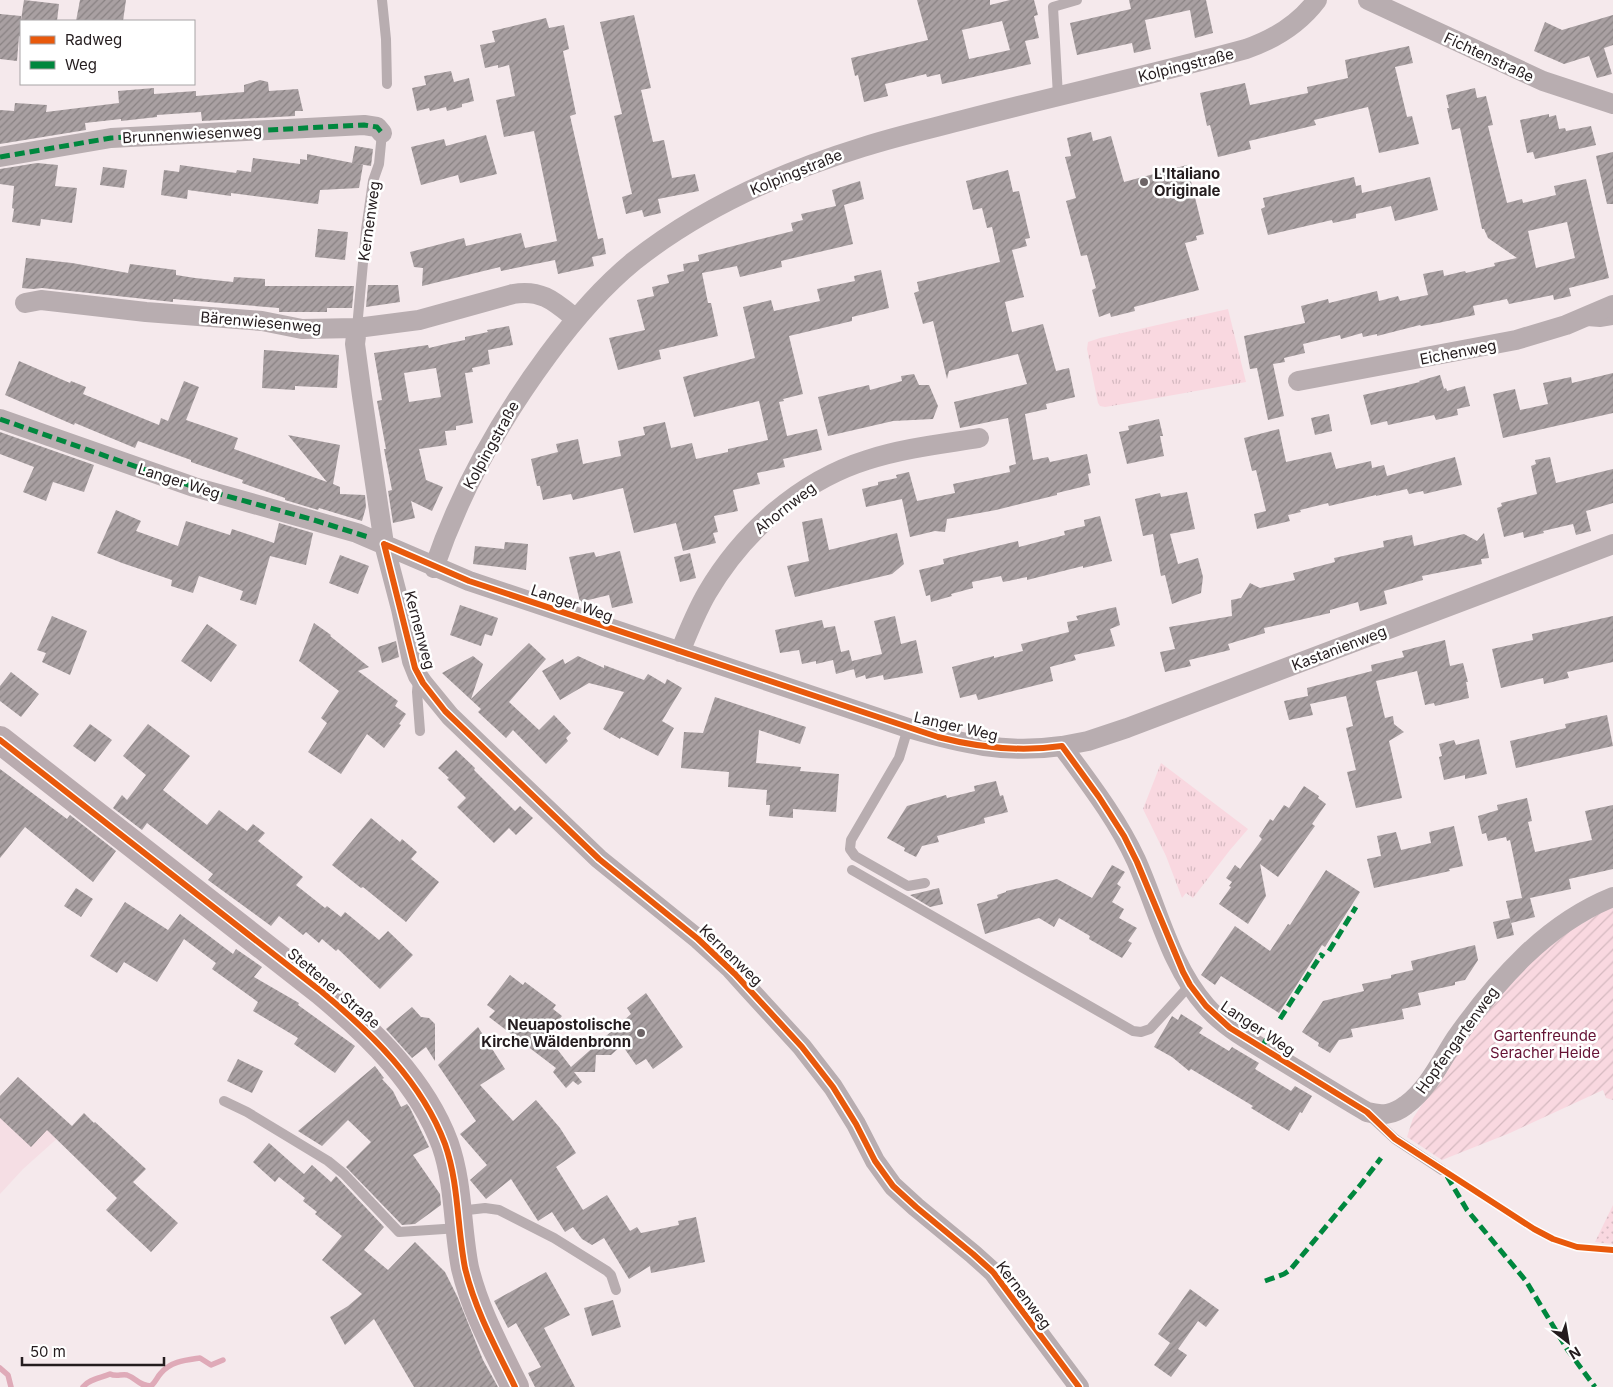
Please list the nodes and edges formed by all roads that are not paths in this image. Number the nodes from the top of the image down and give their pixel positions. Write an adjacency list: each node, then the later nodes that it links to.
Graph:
1 (382, 0): 5 (lane)
2 (1077, 0): 6 (lane)
3 (1317, 0): 6 (street, Kolpingstraße)
4 (1368, 0): 7 (street, Fichtenstraße)
5 (387, 84)
6 (1058, 96): 12 (street, Kolpingstraße)
7 (1613, 104)
8 (382, 133): 9 (street, Brunnenwiesenweg); 15 (lane, Kernenweg)
9 (0, 157)
10 (25, 303): 15 (street, Bärenwiesenweg)
11 (1613, 305): 13 (street, Eichenweg)
12 (576, 319): 15 (street, Bärenwiesenweg); 21 (street, Kolpingstraße)
13 (1580, 320): 14 (lane); 16 (street, Eichenweg)
14 (1613, 320)
15 (357, 328): 19 (street, Kernenweg)
16 (1298, 381)
17 (0, 419): 19 (street, Langer Weg)
18 (979, 438): 22 (street, Ahornweg)
19 (384, 544): 21 (street, Langer Weg); 23 (street, Kernenweg)
20 (1613, 544): 27 (street, Kastanienweg)
21 (434, 568): 22 (street, Langer Weg)
22 (680, 652): 24 (street, Langer Weg)
23 (418, 676): 25 (lane); 38 (street, Kernenweg)
24 (908, 728): 27 (street, Langer Weg); 29 (lane)
25 (420, 731)
26 (0, 740): 35 (street, Stettener Straße)
27 (1062, 746): 31 (street, Langer Weg)
28 (852, 870): 31 (lane)
29 (925, 883)
30 (1613, 897): 33 (street, Hopfengartenweg)
31 (1190, 985): 33 (street, Langer Weg)
32 (224, 1101): 35 (lane)
33 (1367, 1112): 34 (lane)
34 (1442, 1170)
35 (459, 1220): 36 (lane); 37 (street, Stettener Straße)
36 (616, 1290)
37 (515, 1387)
38 (1079, 1387)

